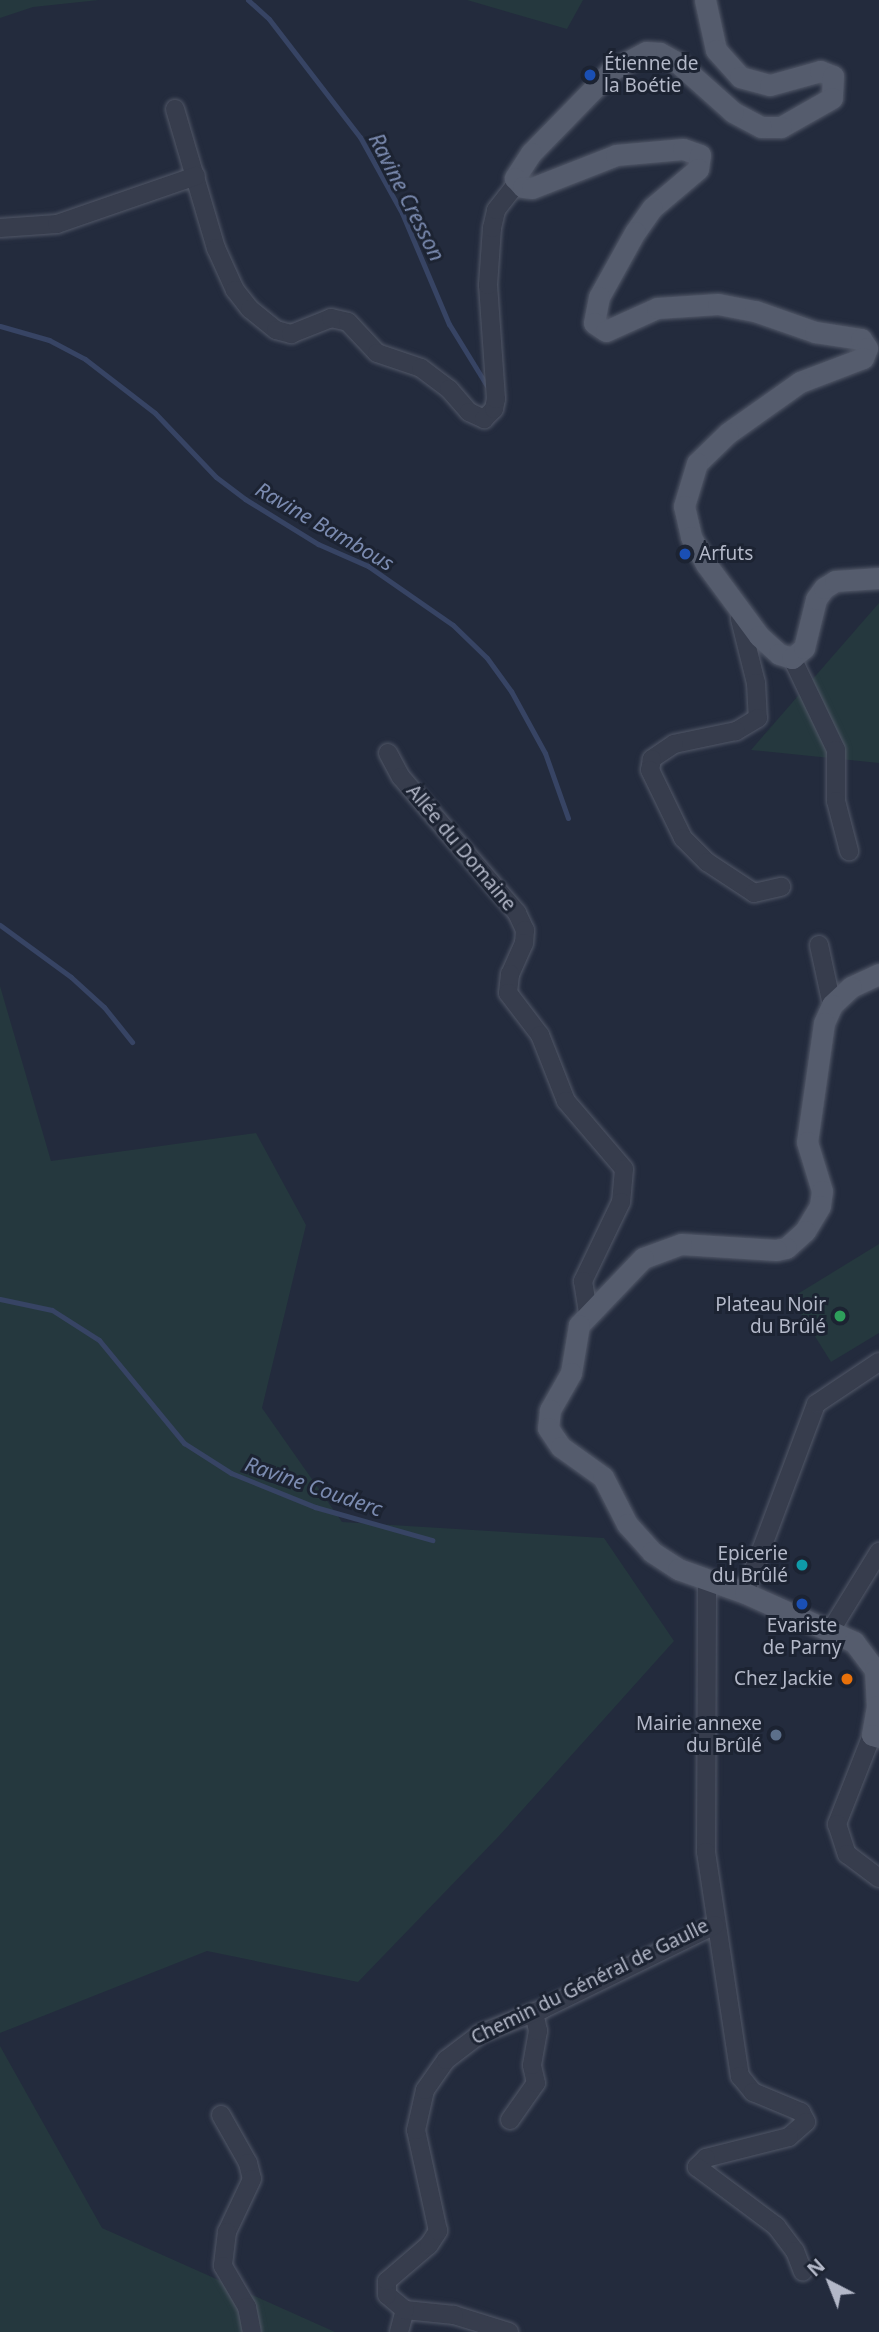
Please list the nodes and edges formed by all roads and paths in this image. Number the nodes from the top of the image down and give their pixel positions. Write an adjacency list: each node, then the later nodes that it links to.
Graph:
1 (705, 0): 4 (main road)
2 (175, 109): 3 (street)
3 (196, 176): 4 (street); 5 (street)
4 (517, 183): 7 (main road)
5 (0, 228)
6 (879, 578): 8 (main road)
7 (730, 594): 8 (main road); 11 (street)
8 (792, 659): 10 (street)
9 (388, 753): 15 (street, Allée du Domaine)
10 (849, 851)
11 (781, 887)
12 (819, 944): 14 (street)
13 (879, 974): 14 (main road)
14 (832, 1005): 15 (main road)
15 (588, 1313): 18 (main road)
16 (879, 1362): 19 (street)
17 (879, 1552): 20 (street)
18 (707, 1580): 19 (main road); 23 (street, Chemin du Général de Gaulle)
19 (745, 1593): 20 (main road)
20 (831, 1630): 21 (main road)
21 (875, 1736): 22 (street)
22 (879, 1878)
23 (715, 1925): 24 (street, Chemin du Général de Gaulle); 27 (street)
24 (534, 2012): 26 (street); 28 (street, Chemin du Général de Gaulle)
25 (221, 2115): 29 (street)
26 (510, 2120)
27 (803, 2272)
28 (405, 2309): 30 (street); 31 (street)
29 (252, 2332)
30 (399, 2332)
31 (509, 2332)

